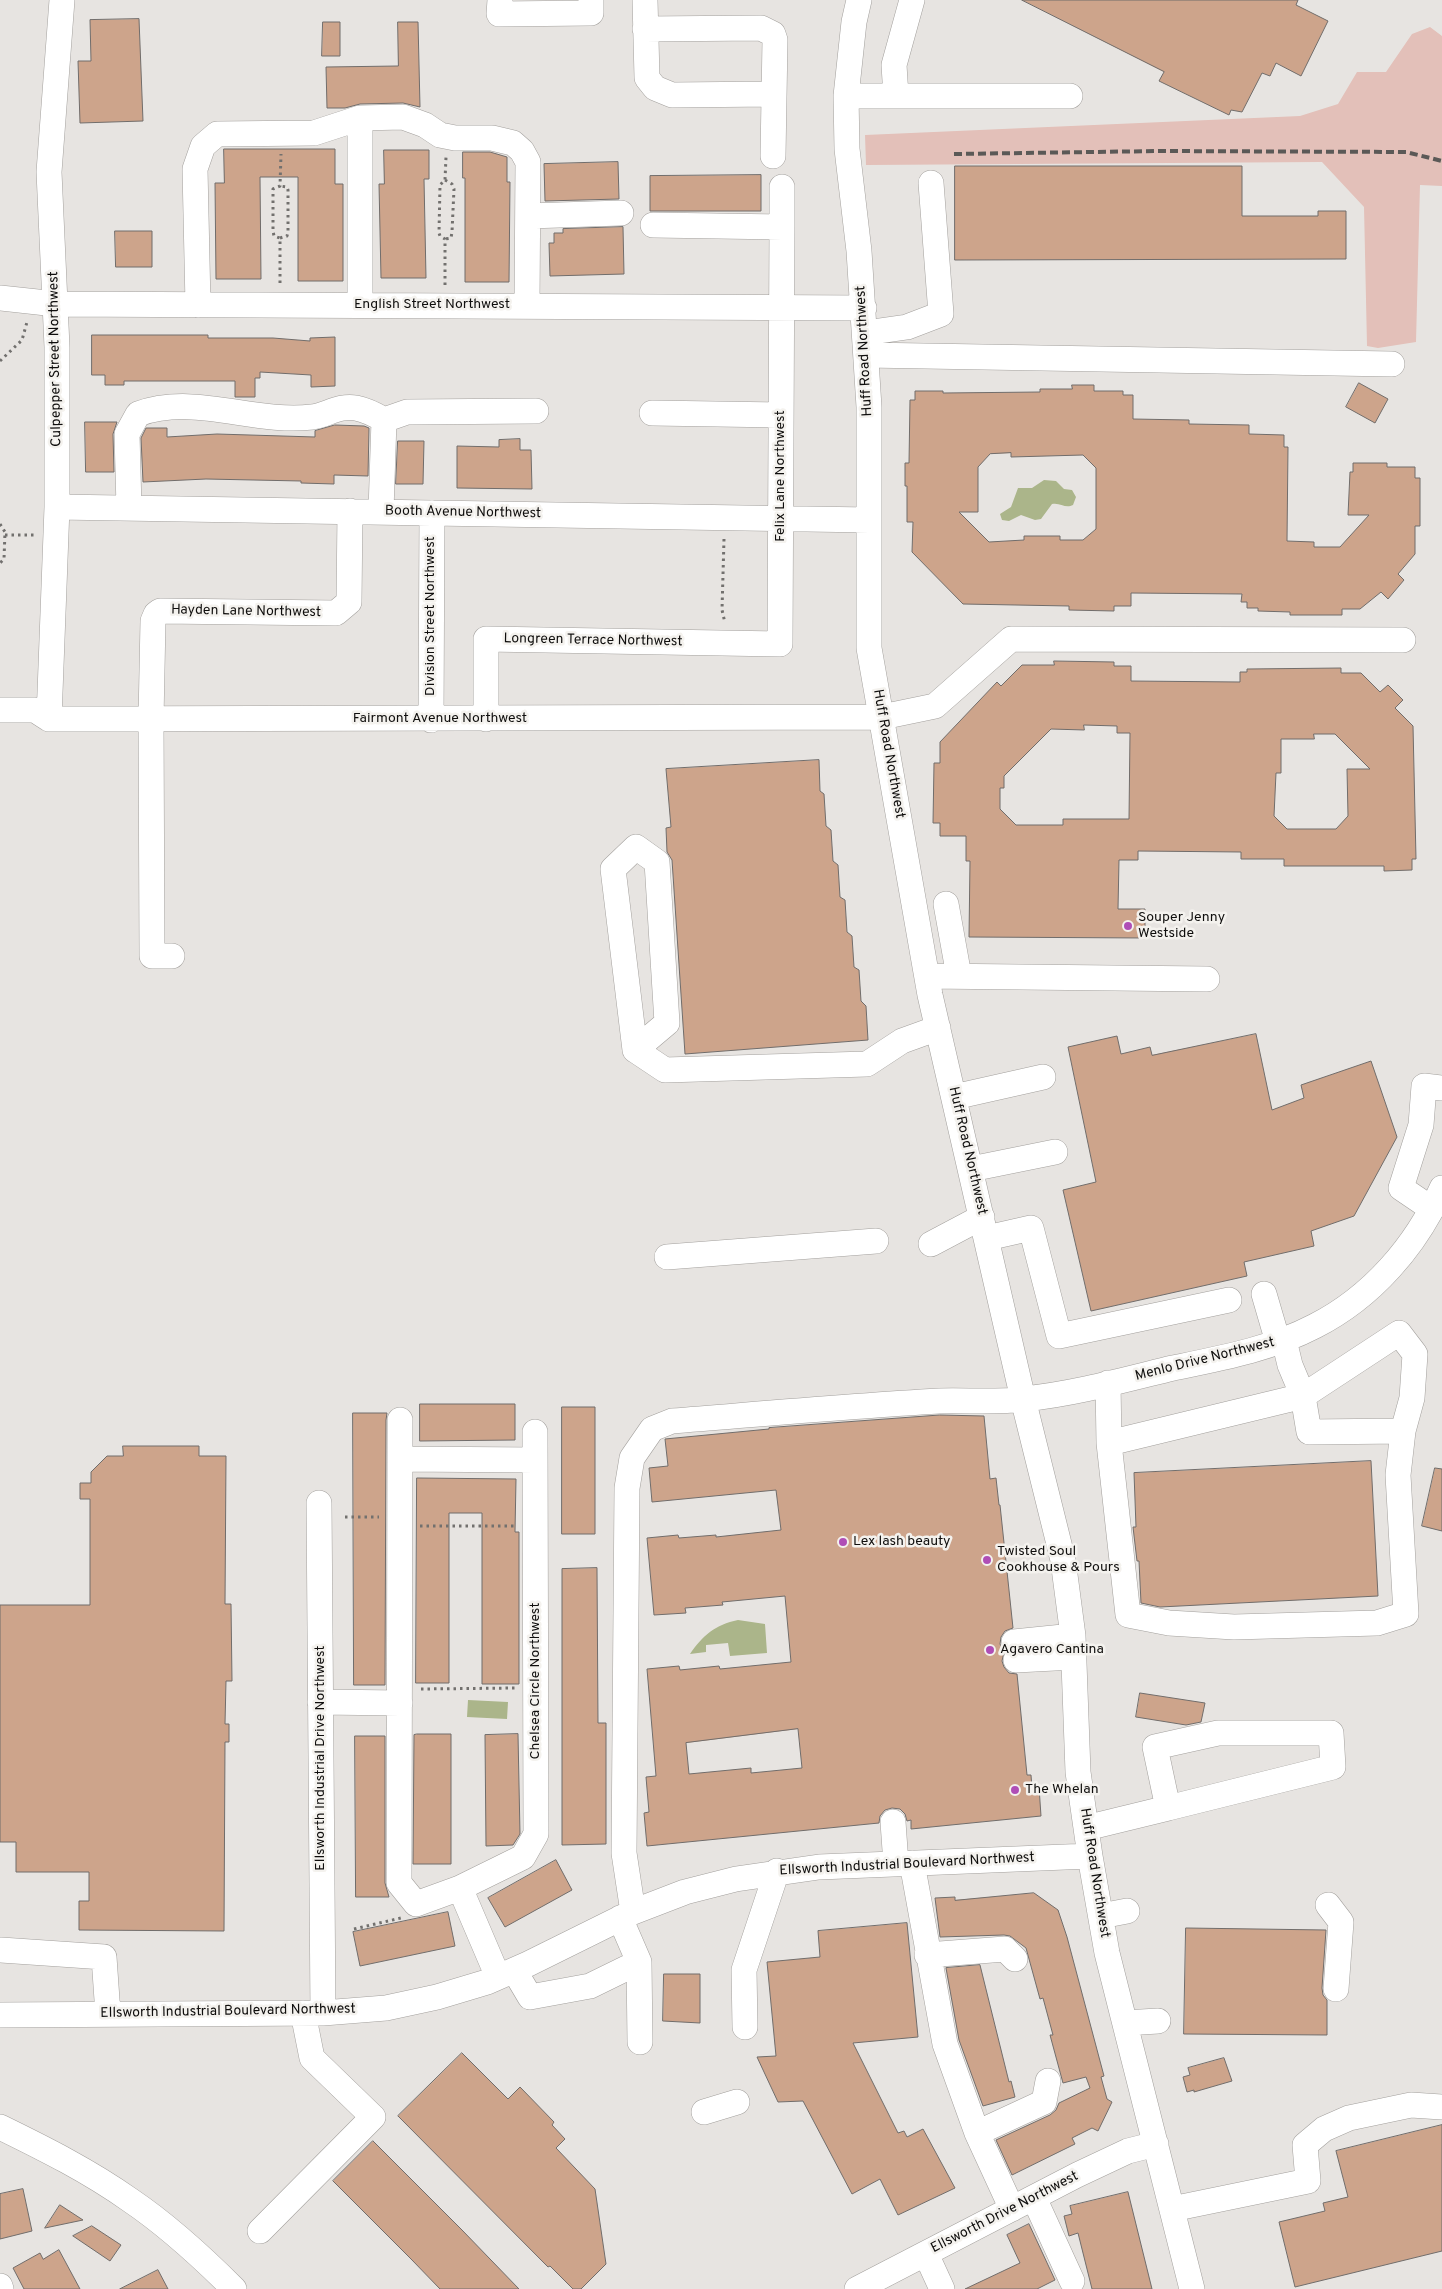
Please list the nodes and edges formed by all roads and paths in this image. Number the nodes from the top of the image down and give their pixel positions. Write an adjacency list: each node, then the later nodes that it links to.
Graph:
1 (62, 0): 29 (street, Culpepper Street Northwest)
2 (500, 0): 3 (street)
3 (591, 0)
4 (644, 0): 7 (street)
5 (859, 0): 9 (street, Huff Road Northwest)
6 (912, 0): 10 (street)
7 (646, 29): 8 (street); 8 (street)
8 (773, 94): 15 (street)
9 (846, 96): 10 (street); 34 (street, Huff Road Northwest)
10 (896, 96): 11 (street)
11 (1070, 96)
12 (360, 118): 13 (street); 14 (street); 31 (street)
13 (281, 133): 18 (path); 30 (street)
14 (446, 137): 16 (path); 21 (street)
15 (773, 156)
16 (446, 180): 25 (path); 25 (path)
17 (931, 183): 35 (street)
18 (280, 186): 24 (path); 24 (path)
19 (782, 187): 23 (street, Felix Lane Northwest)
20 (621, 213): 21 (street)
21 (528, 216): 32 (street)
22 (653, 225): 23 (street)
23 (782, 227): 33 (street, Felix Lane Northwest)
24 (280, 238): 26 (path)
25 (446, 239): 27 (path)
26 (280, 291)
27 (446, 293)
28 (0, 298): 29 (street, English Street Northwest)
29 (44, 303): 30 (street, English Street Northwest); 36 (path); 42 (street, Culpepper Street Northwest)
30 (198, 305): 31 (street, English Street Northwest)
31 (360, 305): 32 (street, English Street Northwest)
32 (527, 306): 33 (street, English Street Northwest)
33 (782, 307): 34 (street, English Street Northwest); 40 (street, Felix Lane Northwest)
34 (864, 308): 35 (street, Huff Road Northwest)
35 (865, 344): 37 (street); 48 (street, Huff Road Northwest)
36 (0, 361)
37 (1392, 364)
38 (536, 411): 41 (street)
39 (652, 413): 40 (street)
40 (781, 415): 47 (street, Felix Lane Northwest)
41 (384, 420): 43 (street); 45 (street)
42 (58, 507): 43 (street, Booth Avenue Northwest); 59 (street, Culpepper Street Northwest)
43 (128, 508): 44 (street, Booth Avenue Northwest)
44 (350, 511): 45 (street, Booth Avenue Northwest); 60 (street, Hayden Lane Northwest)
45 (381, 511): 46 (street, Booth Avenue Northwest)
46 (432, 513): 47 (street, Booth Avenue Northwest); 62 (street, Division Street Northwest)
47 (780, 518): 48 (street, Booth Avenue Northwest); 56 (street, Felix Lane Northwest)
48 (869, 520): 58 (street, Huff Road Northwest)
49 (0, 524): 51 (path)
50 (724, 534): 54 (path)
51 (5, 535): 52 (path); 53 (path)
52 (40, 535)
53 (0, 563)
54 (725, 626)
55 (1403, 640): 58 (street, Fairmont Avenue Northwest)
56 (780, 644): 61 (street, Longreen Terrace Northwest)
57 (0, 710): 59 (street, Fairmont Avenue Northwest)
58 (882, 718): 61 (street, Fairmont Avenue Northwest); 67 (street, Huff Road Northwest)
59 (49, 719): 60 (street, Fairmont Avenue Northwest)
60 (150, 719): 62 (street, Fairmont Avenue Northwest); 66 (street)
61 (486, 719): 62 (street, Fairmont Avenue Northwest)
62 (431, 720)
63 (946, 904): 68 (street)
64 (662, 944): 65 (street); 65 (street); 71 (street)
65 (624, 954): 71 (street)
66 (172, 956)
67 (927, 976): 68 (street); 70 (street, Huff Road Northwest)
68 (960, 976): 69 (street)
69 (1207, 979)
70 (938, 1028): 71 (street); 74 (street, Huff Road Northwest)
71 (635, 1050)
72 (1043, 1077): 74 (street)
73 (1442, 1088): 77 (street)
74 (954, 1097): 76 (street, Huff Road Northwest)
75 (1055, 1152): 76 (street)
76 (971, 1169): 78 (street, Huff Road Northwest)
77 (1437, 1199): 84 (street, Menlo Drive Northwest)
78 (985, 1228): 80 (street); 83 (street); 87 (street, Huff Road Northwest)
79 (876, 1241): 81 (street)
80 (931, 1244)
81 (667, 1257)
82 (1264, 1294): 84 (street)
83 (1229, 1300)
84 (1281, 1341): 85 (street, Menlo Drive Northwest); 86 (street)
85 (1108, 1383): 87 (street, Menlo Drive Northwest); 91 (street)
86 (1302, 1396): 89 (street); 89 (street); 91 (street)
87 (1023, 1399): 99 (street, Huff Road Northwest); 113 (street, Menlo Drive Northwest)
88 (400, 1420): 92 (street, Chelsea Circle Northwest)
89 (1403, 1431): 91 (street)
90 (535, 1432): 93 (street, Chelsea Circle Northwest)
91 (1109, 1443)
92 (400, 1459): 93 (street); 102 (street, Chelsea Circle Northwest)
93 (535, 1460): 110 (street, Chelsea Circle Northwest)
94 (318, 1503): 103 (street, Ellsworth Industrial Drive Northwest)
95 (345, 1517): 96 (path)
96 (383, 1517)
97 (414, 1526): 98 (path)
98 (522, 1526)
99 (1074, 1646): 100 (street); 106 (street, Huff Road Northwest)
100 (1015, 1651)
101 (523, 1688): 102 (path)
102 (407, 1696): 103 (street); 110 (street, Chelsea Circle Northwest)
103 (320, 1702): 123 (street, Ellsworth Industrial Drive Northwest)
104 (1168, 1808): 104 (street); 106 (street)
105 (893, 1822): 108 (street)
106 (1086, 1828): 107 (street, Huff Road Northwest)
107 (1090, 1856): 108 (street, Ellsworth Industrial Boulevard Northwest); 114 (street, Huff Road Northwest)
108 (904, 1863): 109 (street, Ellsworth Industrial Boulevard Northwest); 117 (street)
109 (777, 1872): 113 (street, Ellsworth Industrial Boulevard Northwest); 128 (street)
110 (460, 1888): 120 (street)
111 (1328, 1905): 121 (street)
112 (1128, 1911): 114 (street)
113 (626, 1915): 116 (street, Ellsworth Industrial Boulevard Northwest); 119 (street, Menlo Drive Northwest)
114 (1101, 1916): 127 (street, Huff Road Northwest)
115 (1, 1950): 124 (street)
116 (554, 1952): 120 (street, Ellsworth Industrial Boulevard Northwest); 122 (street)
117 (927, 1955): 118 (street); 135 (street)
118 (1015, 1959)
119 (639, 1962): 122 (street); 129 (street)
120 (506, 1974): 122 (street); 123 (street, Ellsworth Industrial Boulevard Northwest)
121 (1336, 1989)
122 (566, 1992)
123 (313, 2013): 124 (street, Ellsworth Industrial Boulevard Northwest); 140 (street, Ellsworth Industrial Drive Northwest)
124 (108, 2014): 125 (street, Ellsworth Industrial Boulevard Northwest)
125 (0, 2015)
126 (1158, 2021): 127 (street)
127 (1125, 2023): 136 (street, Huff Road Northwest)
128 (745, 2027)
129 (640, 2042)
130 (1048, 2081): 135 (street)
131 (737, 2102): 133 (street)
132 (1442, 2107): 139 (street)
133 (704, 2112)
134 (0, 2127): 143 (street)
135 (977, 2132): 138 (street)
136 (1156, 2144): 137 (street, Ellsworth Drive Northwest); 139 (street, Huff Road Northwest)
137 (1034, 2198): 138 (street, Ellsworth Drive Northwest); 142 (street)
138 (1012, 2209): 141 (street, Ellsworth Drive Northwest)
139 (1172, 2209): 146 (street, Huff Road Northwest)
140 (260, 2231)
141 (926, 2254): 144 (street, Ellsworth Drive Northwest); 145 (street)
142 (1072, 2281)
143 (227, 2287)
144 (856, 2289)
145 (942, 2289)
146 (1192, 2289)

